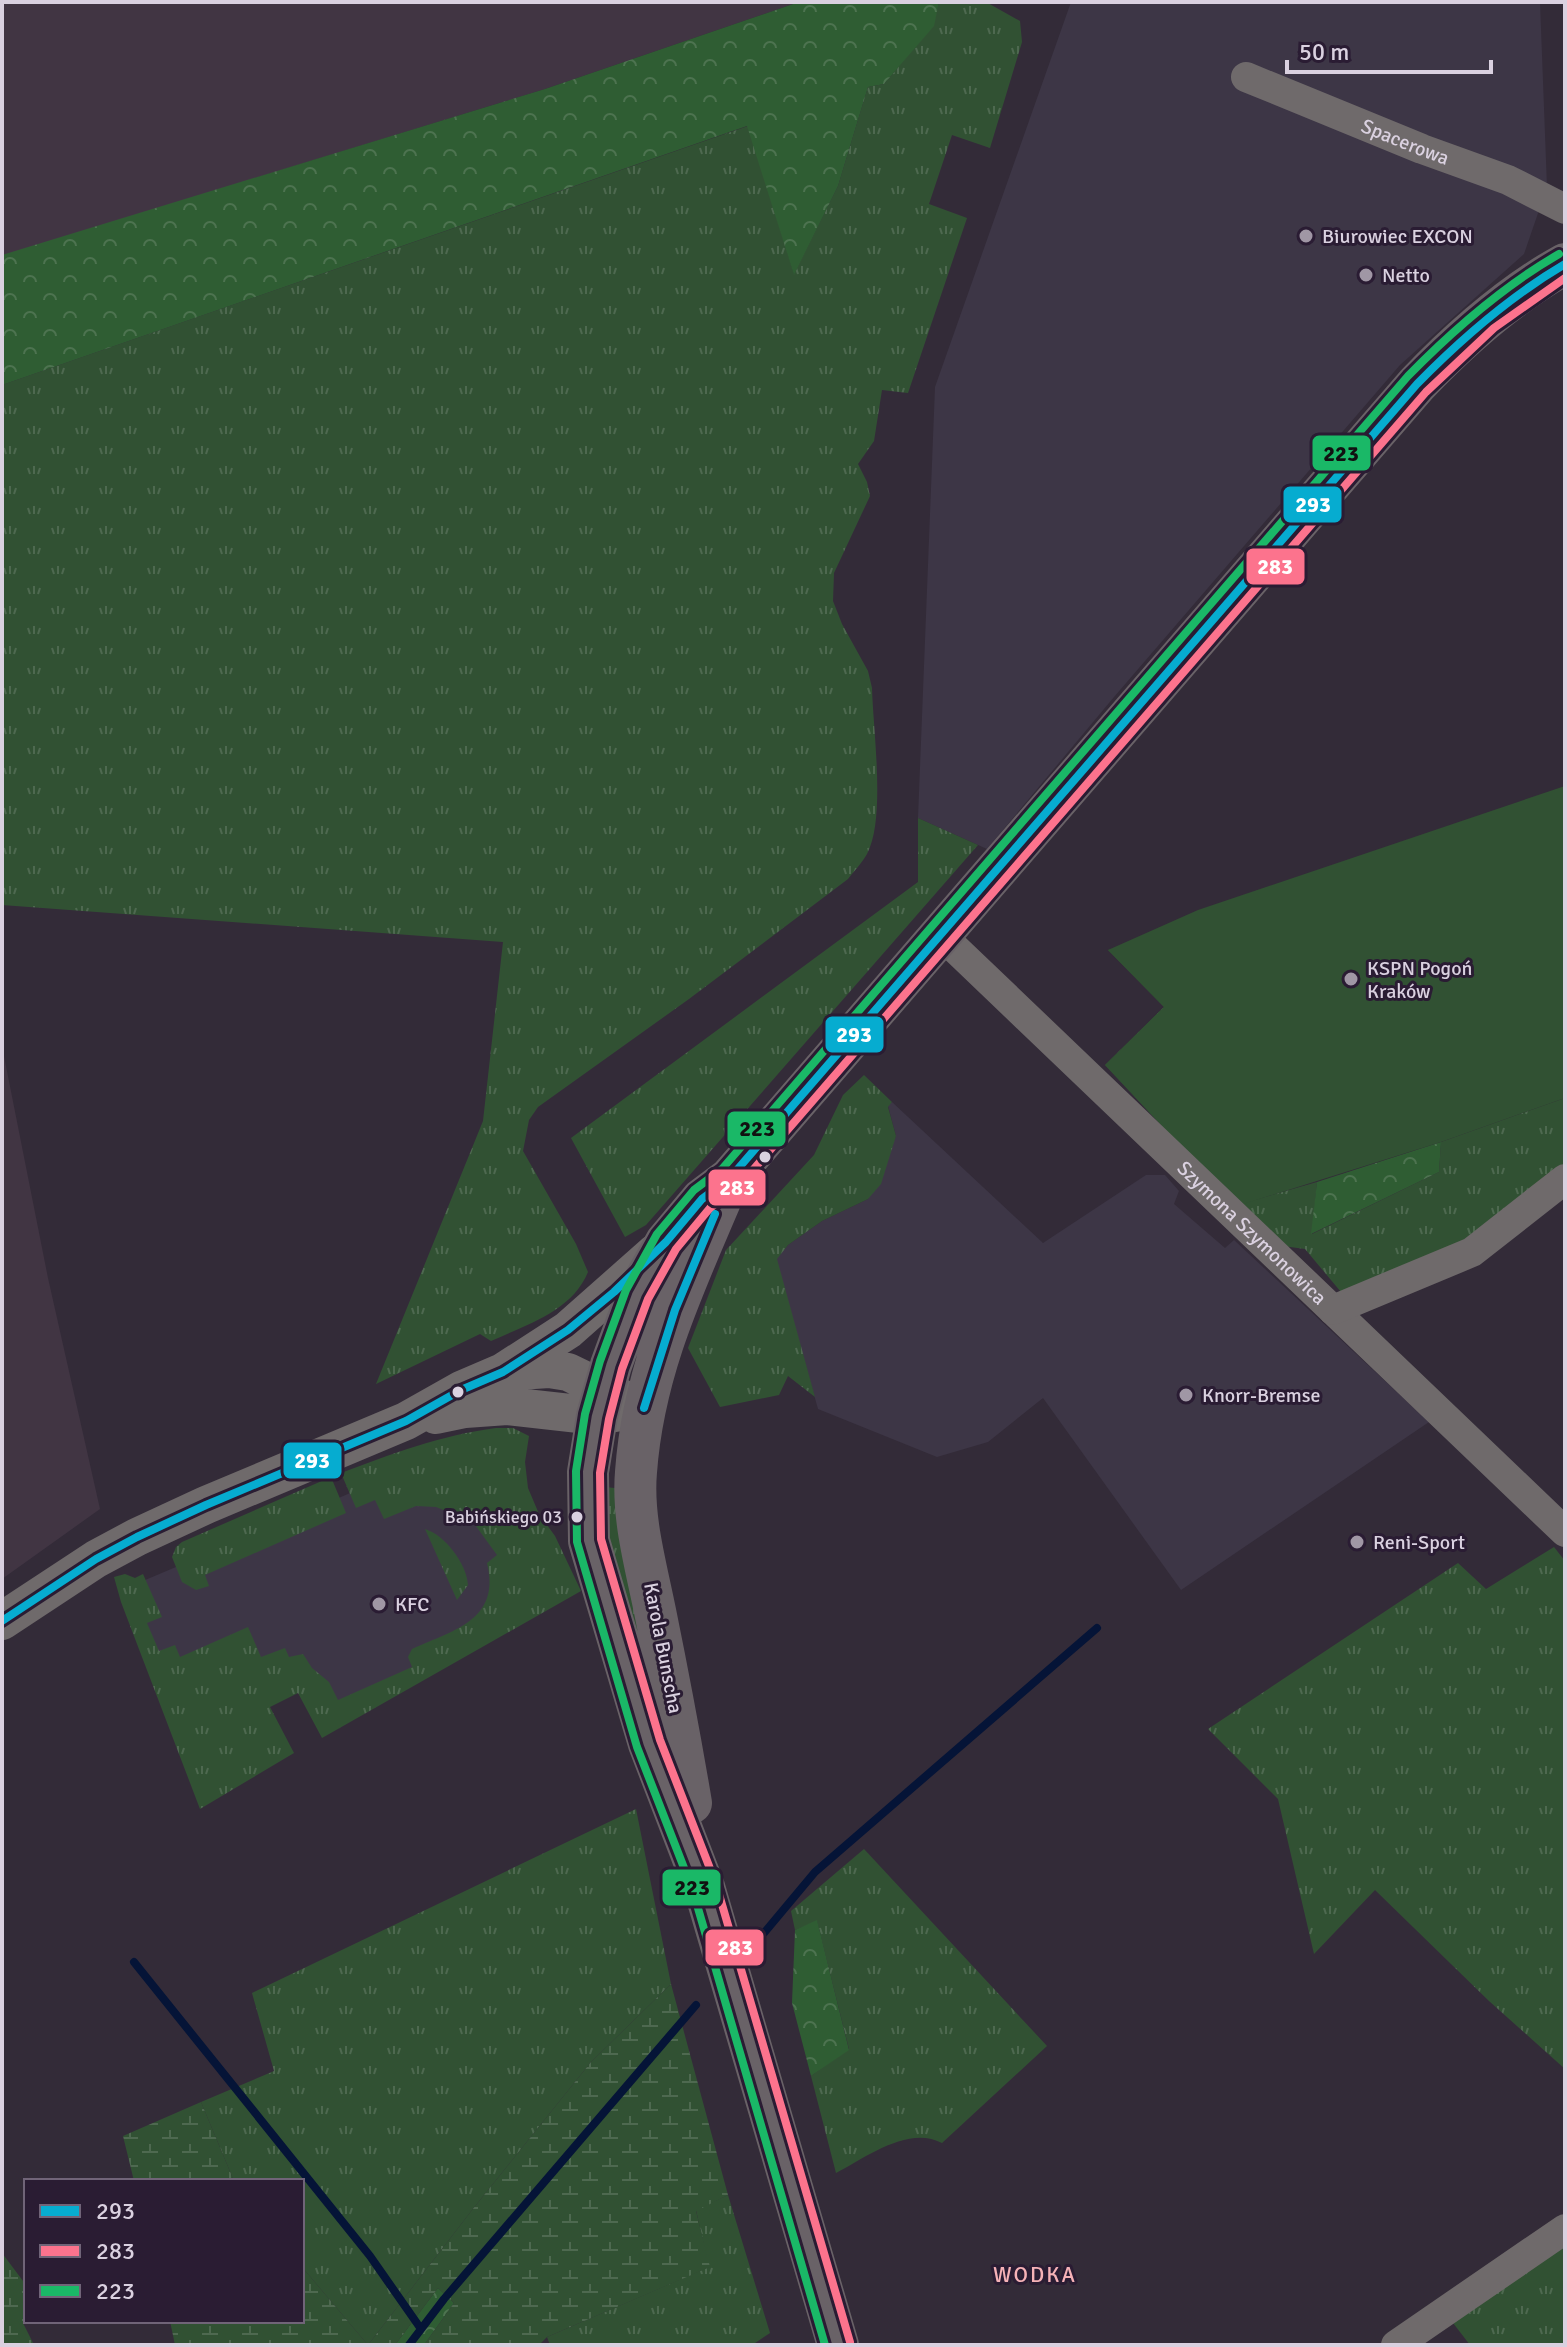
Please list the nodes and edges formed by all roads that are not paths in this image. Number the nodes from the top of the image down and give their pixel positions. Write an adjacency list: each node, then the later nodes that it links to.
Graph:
1 (1246, 77): 2 (street, Spacerowa)
2 (1565, 209)
3 (1565, 264): 4 (main road)
4 (940, 934): 5 (main road); 8 (street, Szymona Szymonowica)
5 (730, 1178): 7 (main road, Karola Bunscha); 11 (main road, Karola Bunscha)
6 (1565, 1179): 8 (street)
7 (666, 1242): 9 (street); 10 (main road, Karola Bunscha)
8 (1333, 1310): 13 (street, Szymona Szymonowica)
9 (503, 1372): 10 (street); 12 (street)
10 (600, 1403): 11 (street); 12 (street); 15 (main road, Karola Bunscha)
11 (644, 1408): 15 (main road, Karola Bunscha)
12 (406, 1421): 14 (street)
13 (1565, 1532)
14 (2, 1621)
15 (704, 1887): 17 (main road, Karola Bunscha)
16 (1565, 2229): 18 (street)
17 (838, 2345)
18 (1396, 2345)

